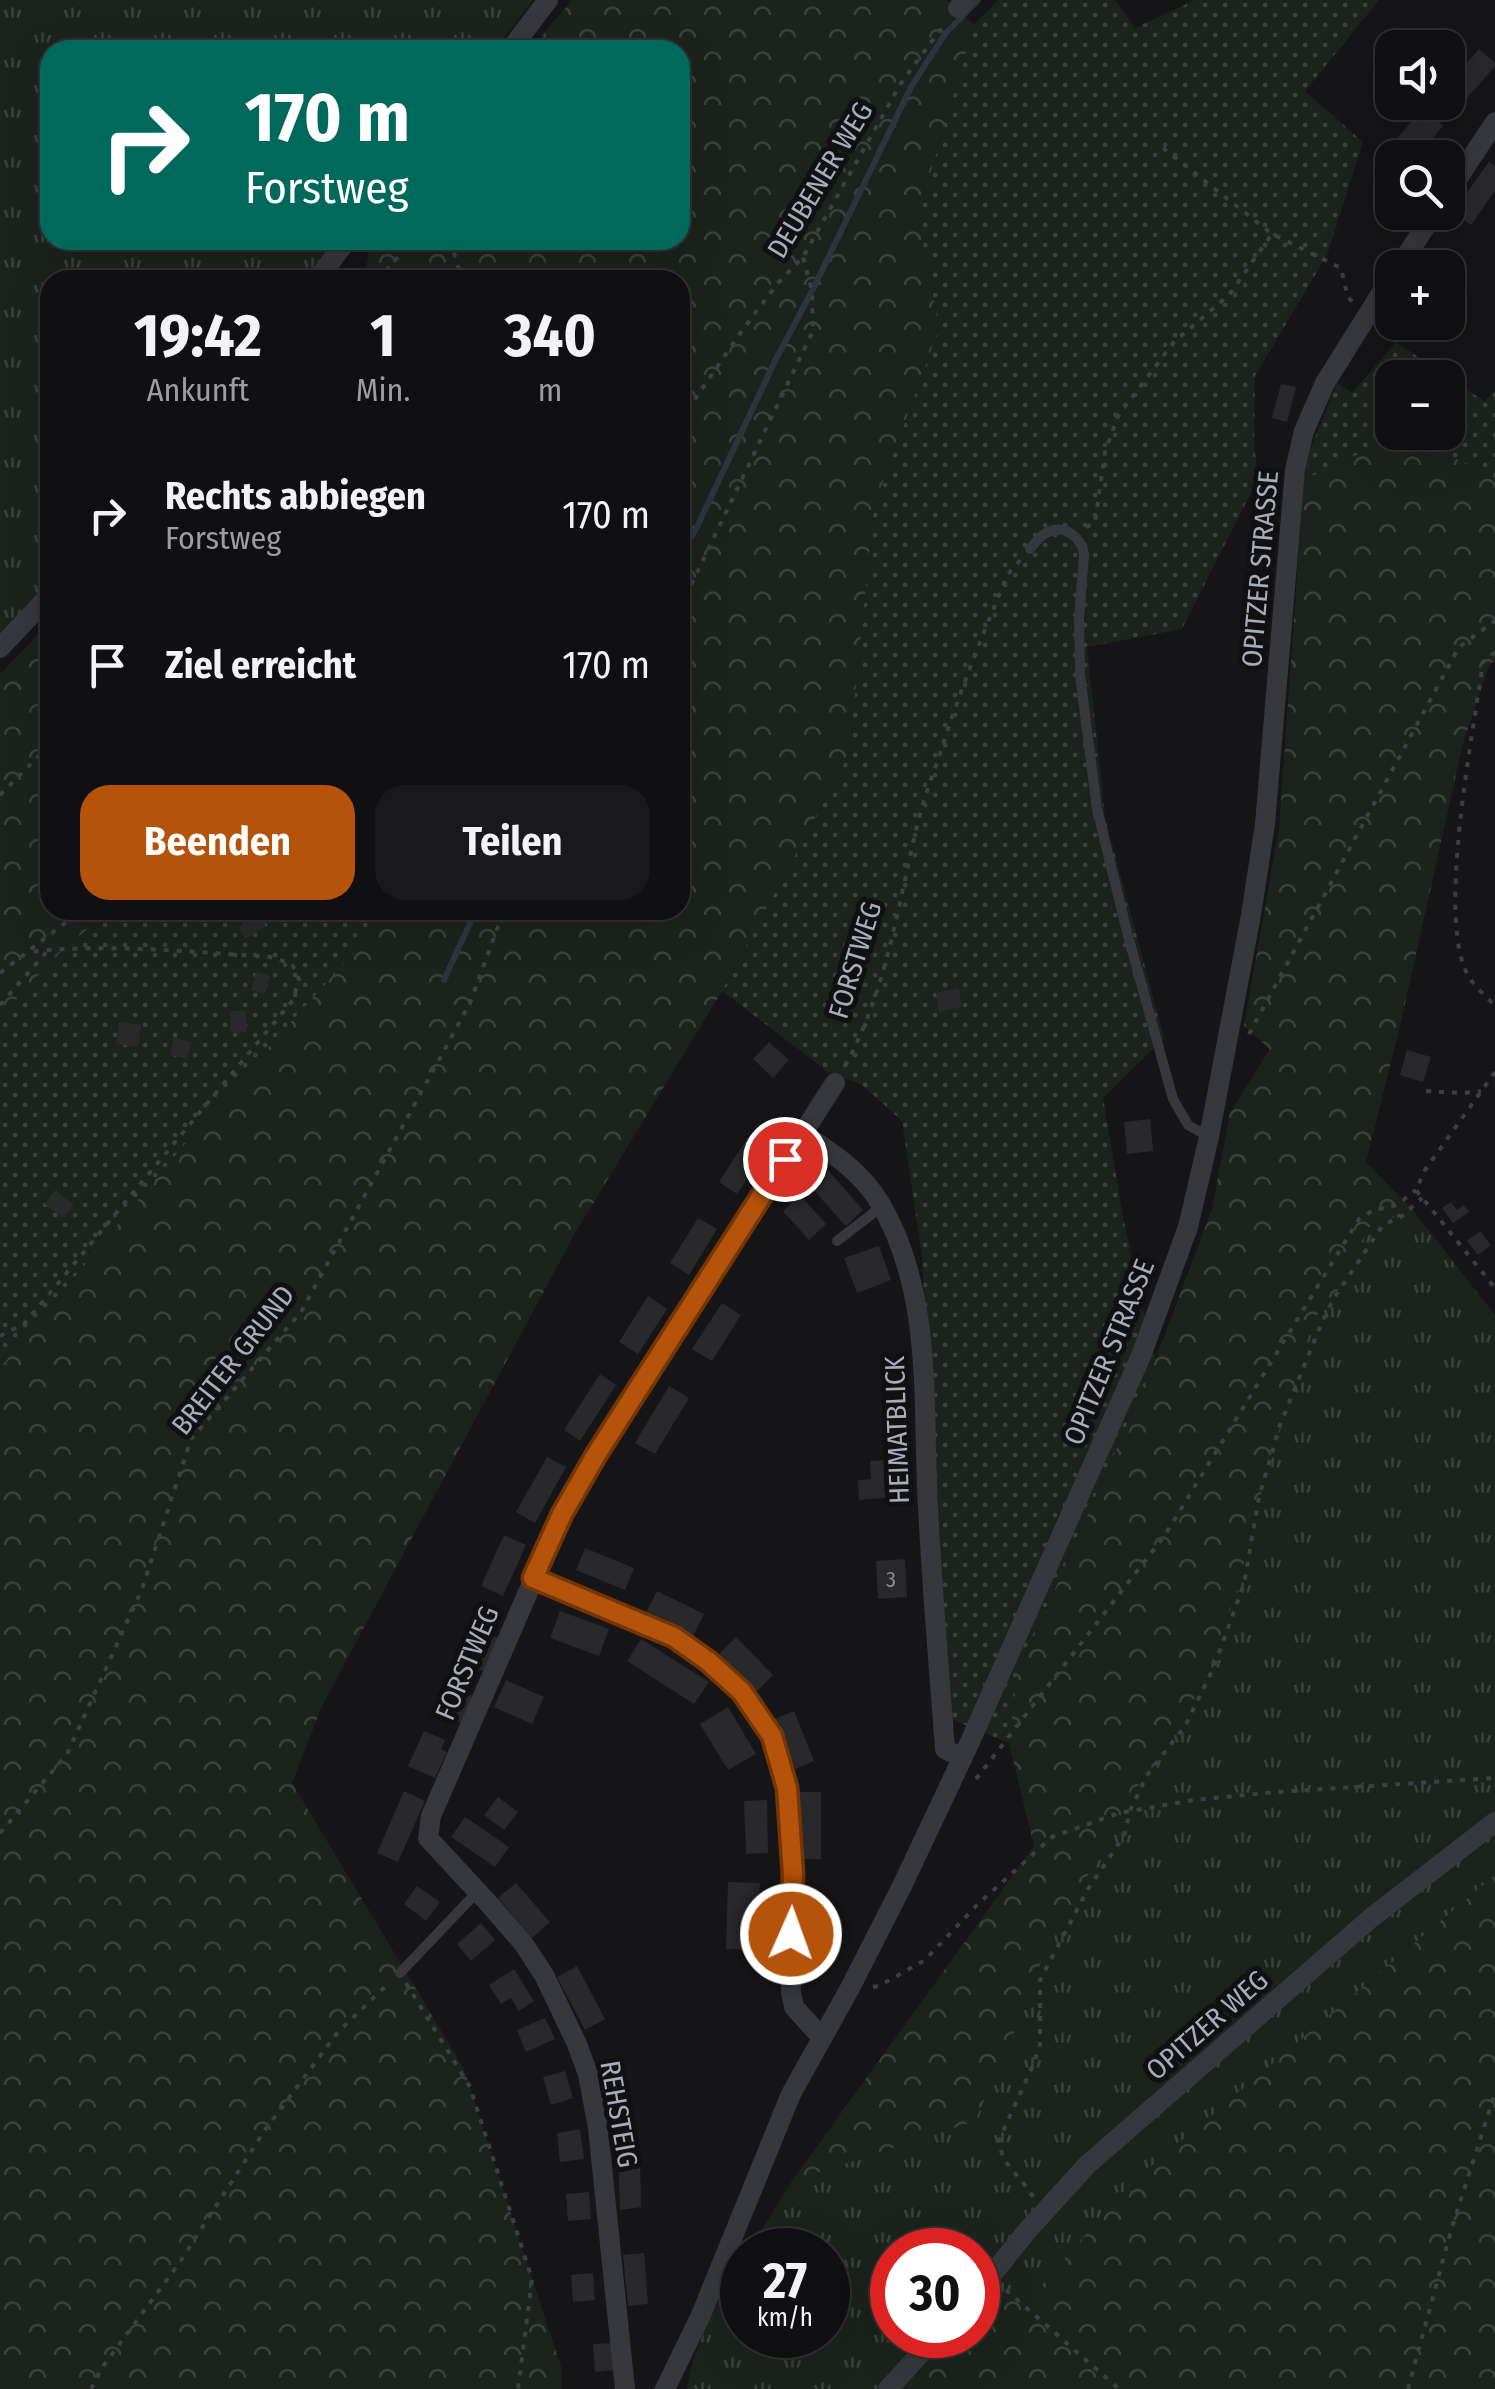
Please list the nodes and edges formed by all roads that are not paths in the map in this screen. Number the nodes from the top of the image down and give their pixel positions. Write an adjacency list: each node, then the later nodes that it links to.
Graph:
1 (548, 0): 2 (street)
2 (518, 40)
3 (1495, 122): 4 (street)
4 (1465, 167)
5 (1375, 303): 11 (street, OPITZER STRASSE)
6 (1030, 549): 11 (lane)
7 (40, 605): 8 (street)
8 (0, 648)
9 (836, 1083): 10 (street, FORSTWEG)
10 (802, 1133): 12 (street, HEIMATBLICK); 14 (street, FORSTWEG)
11 (1209, 1137): 15 (street, OPITZER STRASSE)
12 (882, 1206): 13 (lane); 15 (street, HEIMATBLICK)
13 (837, 1241)
14 (533, 1578): 17 (street, FORSTWEG); 20 (street)
15 (962, 1758): 20 (street, OPITZER STRASSE)
16 (1495, 1822): 21 (street, OPITZER WEG)
17 (428, 1838): 18 (street, REHSTEIG)
18 (478, 1891): 19 (lane); 23 (street, REHSTEIG)
19 (400, 1973)
20 (822, 2038): 24 (street, OPITZER STRASSE)
21 (1000, 2266)
22 (917, 2358): 25 (street)
23 (624, 2389)
24 (665, 2389)
25 (888, 2389)

